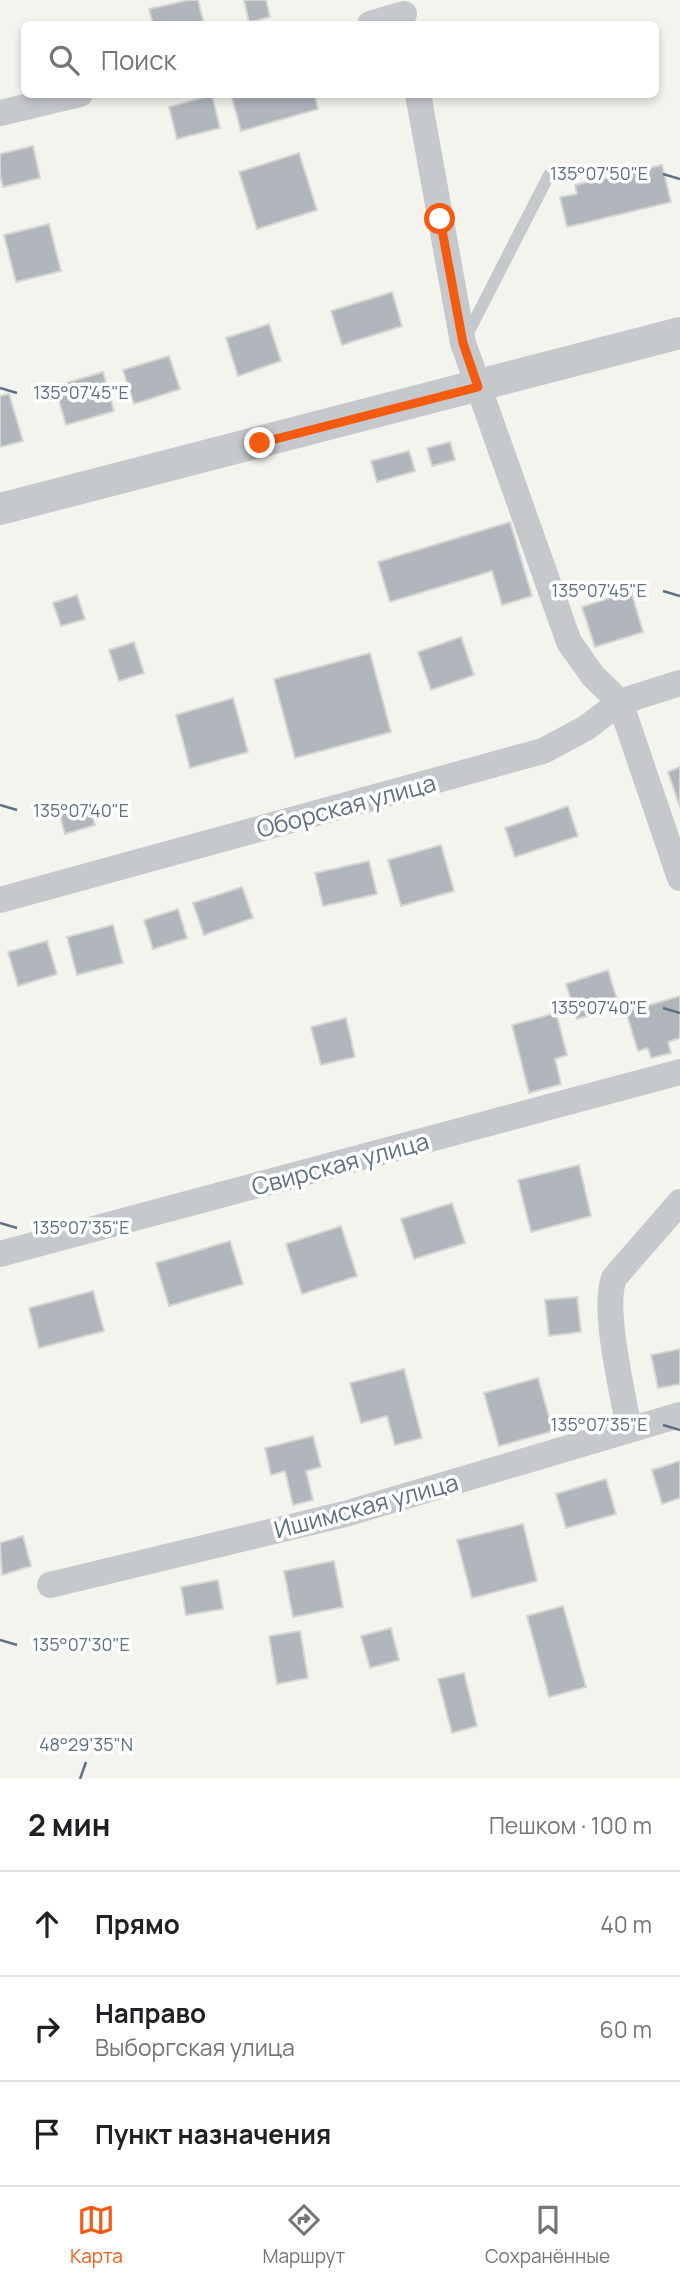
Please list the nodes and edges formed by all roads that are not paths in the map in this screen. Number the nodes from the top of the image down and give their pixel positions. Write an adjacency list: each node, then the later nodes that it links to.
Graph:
1 (405, 13): 2 (street)
2 (380, 21)
3 (56, 98): 5 (street)
4 (419, 98): 8 (street)
5 (2, 107)
6 (549, 175): 8 (lane)
7 (680, 333): 9 (street)
8 (463, 343): 9 (street)
9 (478, 387): 10 (street); 12 (street)
10 (0, 509)
11 (680, 684): 12 (street, Оборская улица)
12 (620, 702): 13 (street); 14 (street, Оборская улица)
13 (680, 878)
14 (0, 900)
15 (680, 1072): 17 (street, Свирская улица)
16 (680, 1202): 19 (street)
17 (0, 1254)
18 (680, 1415): 19 (street, Ишимская улица)
19 (629, 1429): 20 (street, Ишимская улица)
20 (50, 1585)

